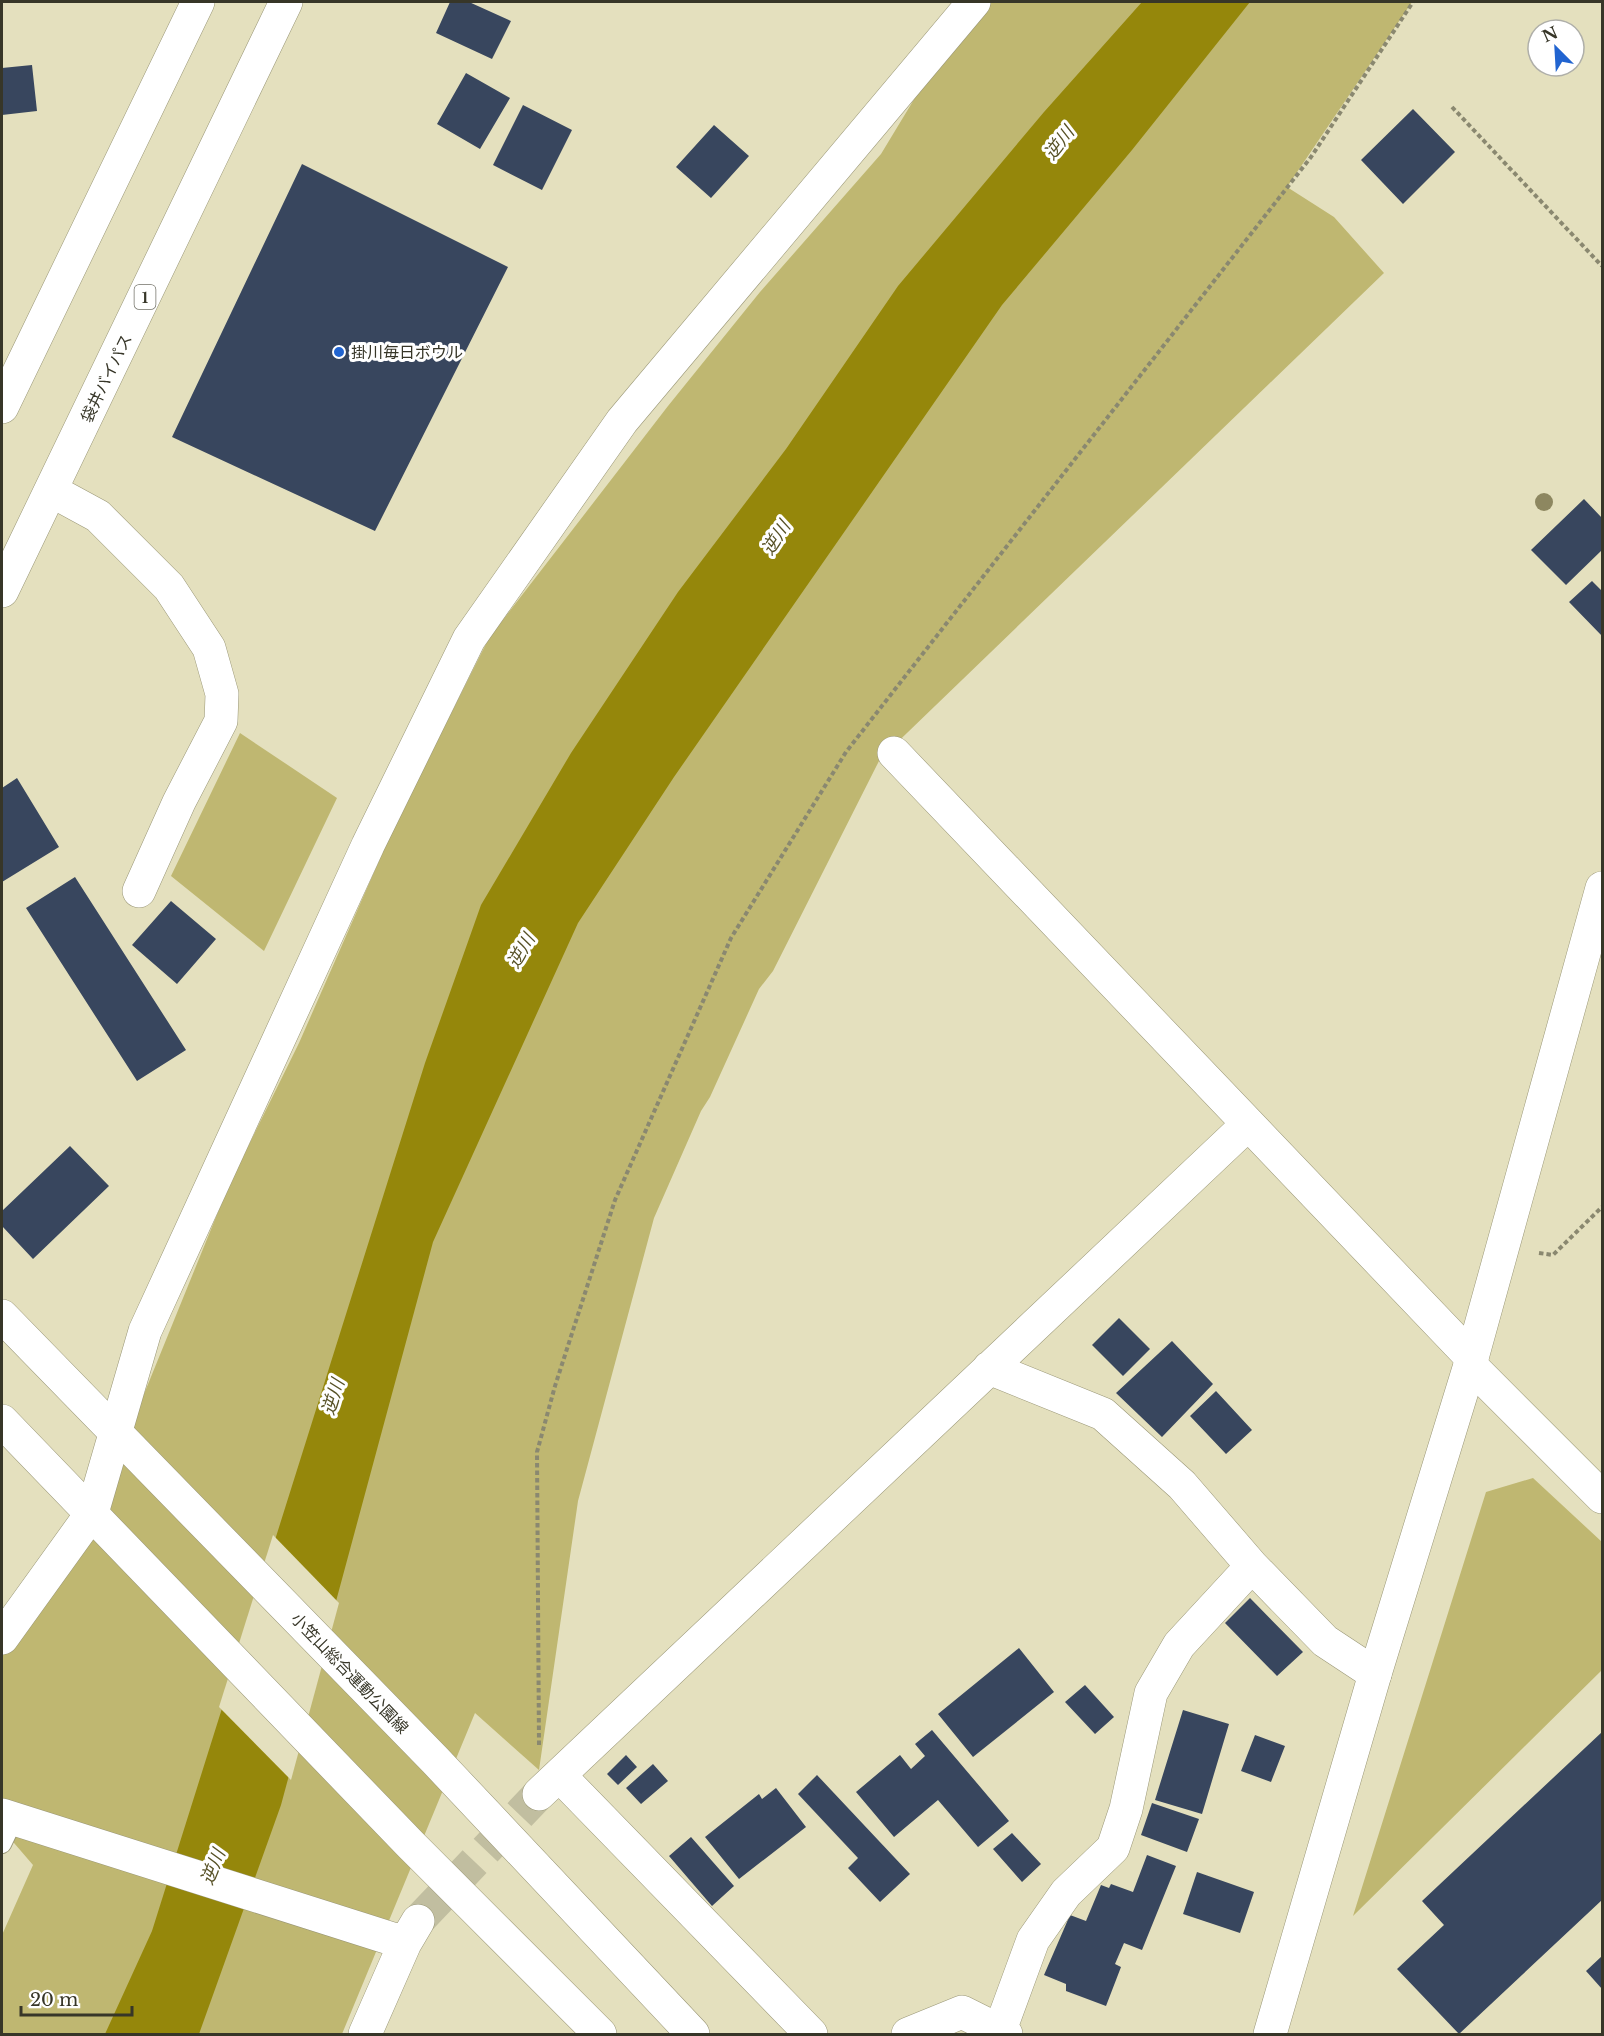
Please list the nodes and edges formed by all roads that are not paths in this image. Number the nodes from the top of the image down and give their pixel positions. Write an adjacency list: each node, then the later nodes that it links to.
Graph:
1 (198, 2): 4 (main road)
2 (286, 2): 5 (main road, 袋井バイパス / 1)
3 (974, 2): 15 (main road)
4 (2, 407)
5 (52, 491): 6 (main road, 袋井バイパス / 1); 9 (main road)
6 (2, 591)
7 (894, 753): 10 (main road)
8 (1602, 888): 12 (main road)
9 (139, 891)
10 (1248, 1124): 12 (main road); 13 (main road)
11 (2, 1316): 15 (main road, 小笠山総合運動公園線)
12 (1471, 1361): 16 (main road); 20 (main road)
13 (989, 1368): 18 (main road); 26 (main road)
14 (2, 1421): 17 (main road)
15 (116, 1434): 17 (main road); 25 (main road, 小笠山総合運動公園線)
16 (1602, 1497)
17 (92, 1513): 19 (main road); 24 (main road)
18 (1252, 1566): 20 (main road); 22 (main road)
19 (2, 1638)
20 (1375, 1674): 28 (main road)
21 (13, 1826): 23 (main road)
22 (1003, 2032): 27 (main road)
23 (365, 2034)
24 (600, 2034)
25 (693, 2034)
26 (811, 2034)
27 (908, 2034)
28 (1270, 2034)

